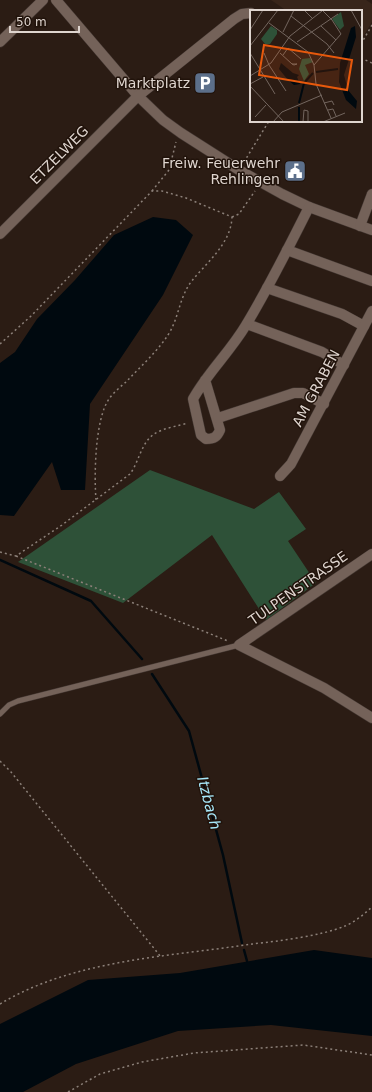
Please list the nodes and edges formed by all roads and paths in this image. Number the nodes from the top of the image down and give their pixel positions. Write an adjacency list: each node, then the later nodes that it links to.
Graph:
1 (43, 0): 5 (street)
2 (56, 0): 9 (street)
3 (250, 13): 9 (street, ETZELWEG)
4 (372, 25): 6 (path)
5 (0, 42)
6 (362, 42)
7 (362, 58): 8 (path)
8 (372, 63)
9 (138, 96): 11 (street); 20 (street, ETZELWEG)
10 (269, 122): 12 (path)
11 (181, 133): 12 (street); 14 (path)
12 (239, 170): 13 (street)
13 (261, 183): 16 (street); 17 (path)
14 (152, 191): 17 (path); 27 (path)
15 (372, 194): 18 (street)
16 (309, 207): 18 (street); 21 (street)
17 (232, 217): 34 (path)
18 (360, 226): 19 (street)
19 (372, 230)
20 (0, 234)
21 (287, 250): 22 (street); 23 (street)
22 (372, 280)
23 (266, 288): 25 (street); 26 (street)
24 (372, 311): 26 (street, AM GRABEN)
25 (247, 324): 28 (street); 29 (street)
26 (364, 326): 28 (street, AM GRABEN)
27 (0, 344)
28 (344, 365): 30 (street, AM GRABEN)
29 (205, 380): 31 (street); 32 (street)
30 (324, 404): 31 (street); 33 (street, AM GRABEN)
31 (218, 418): 32 (street)
32 (197, 420): 34 (path)
33 (280, 476)
34 (96, 500): 37 (path)
35 (0, 552): 37 (path)
36 (372, 554): 38 (street, TULPENSTRASSE)
37 (16, 556): 38 (path)
38 (239, 645): 39 (lane); 40 (street)
39 (0, 714)
40 (372, 718)
41 (0, 761): 43 (path)
42 (372, 907): 43 (path)
43 (162, 957): 44 (path)
44 (0, 1004)
45 (372, 1055): 46 (path)
46 (68, 1092)

